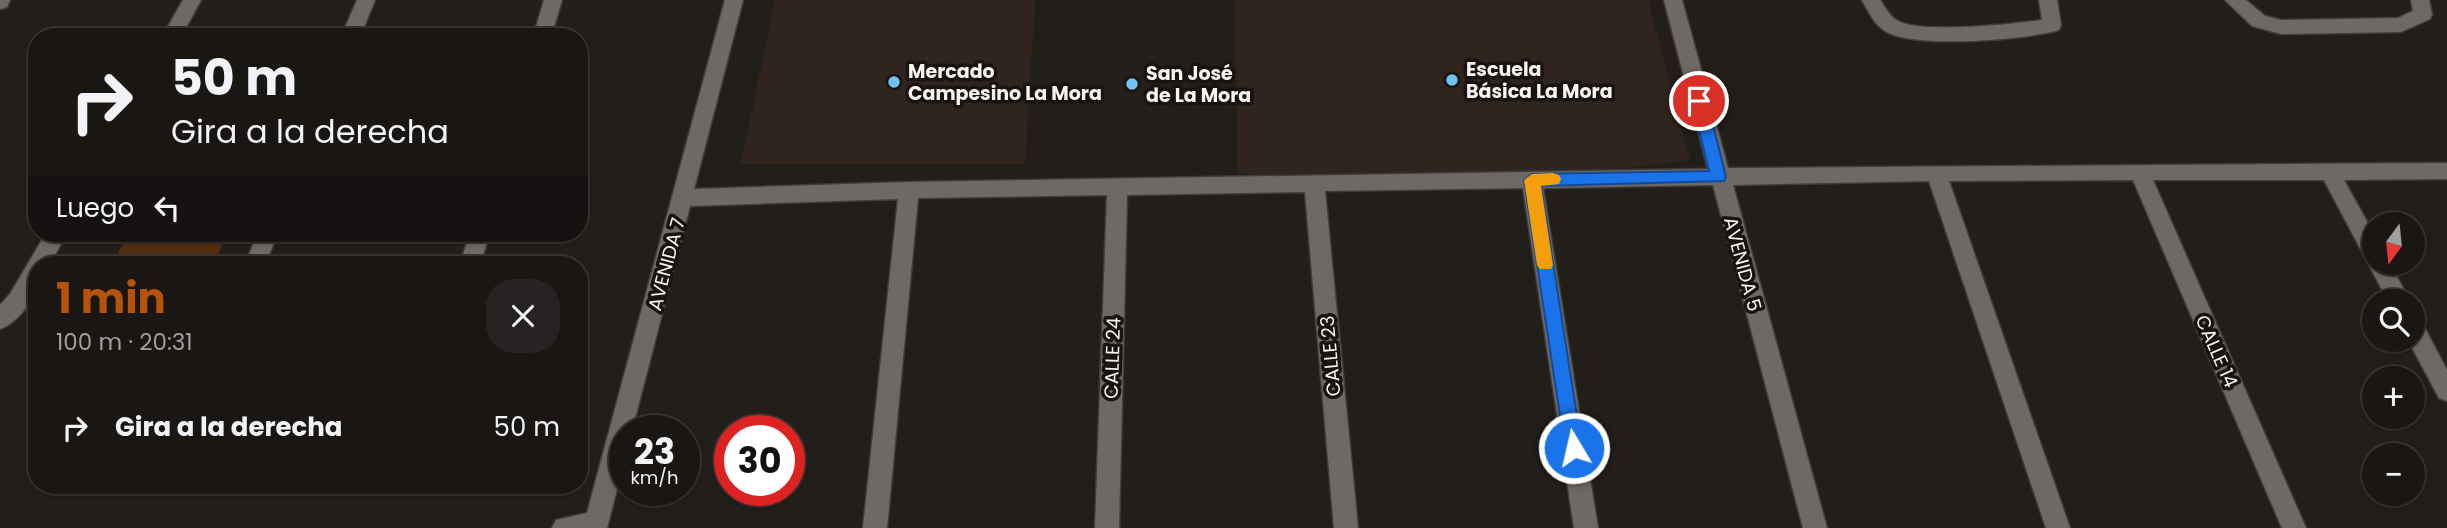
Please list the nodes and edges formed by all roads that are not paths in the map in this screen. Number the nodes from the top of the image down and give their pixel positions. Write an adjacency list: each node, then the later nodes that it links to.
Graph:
1 (192, 0): 10 (street)
2 (366, 0): 11 (street)
3 (553, 0): 12 (street)
4 (734, 0): 22 (street, AVENIDA 7)
5 (1673, 0): 17 (street, AVENIDA 5)
6 (1871, 0): 7 (street)
7 (2048, 0)
8 (2234, 0): 9 (street)
9 (2420, 0)
10 (176, 28)
11 (355, 28)
12 (545, 28)
13 (2447, 171): 14 (street)
14 (2330, 172): 16 (street); 23 (street)
15 (1936, 173): 16 (street); 17 (street); 35 (street)
16 (2140, 173): 36 (street, CALLE 14)
17 (1719, 177): 18 (street); 34 (street, AVENIDA 5)
18 (1532, 180): 19 (street); 33 (street)
19 (1314, 183): 20 (street); 32 (street, CALLE 23)
20 (1117, 188): 21 (street); 31 (street, CALLE 24)
21 (909, 190): 22 (street); 30 (street)
22 (684, 198): 28 (street, AVENIDA 7)
23 (2362, 232)
24 (28, 284): 25 (street)
25 (0, 320)
26 (2425, 350): 27 (street)
27 (2447, 391)
28 (596, 525): 29 (street)
29 (564, 528)
30 (875, 528)
31 (1107, 528)
32 (1346, 528)
33 (1586, 528)
34 (1815, 528)
35 (2058, 528)
36 (2294, 528)

